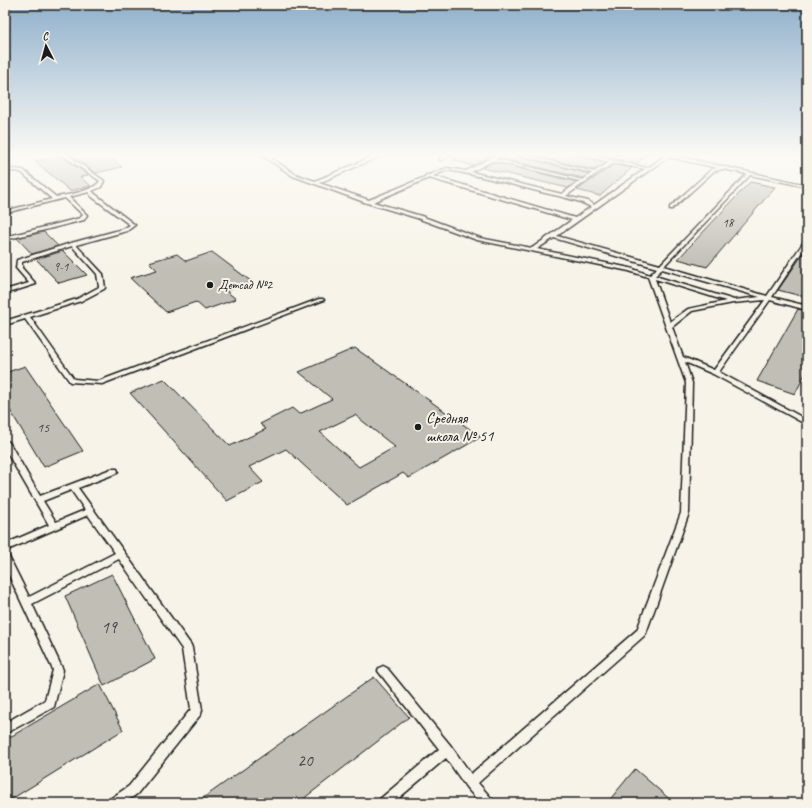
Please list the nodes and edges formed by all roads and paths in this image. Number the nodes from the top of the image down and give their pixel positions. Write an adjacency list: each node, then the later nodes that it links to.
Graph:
1 (47, 192): 14 (lane)
2 (83, 192): 12 (lane)
3 (91, 192): 23 (lane)
4 (340, 192): 15 (lane)
5 (392, 192): 15 (lane)
6 (481, 192): 19 (lane)
7 (546, 192): 13 (lane)
8 (569, 192): 13 (lane)
9 (617, 192): 16 (lane)
10 (689, 192): 17 (lane)
11 (732, 192): 25 (lane)
12 (66, 196): 14 (lane); 21 (lane)
13 (563, 196): 16 (lane)
14 (55, 198): 18 (lane)
15 (369, 202): 24 (lane)
16 (595, 207): 19 (lane)
17 (672, 208)
18 (5, 212)
19 (577, 220): 20 (lane)
20 (553, 236): 24 (lane); 25 (lane)
21 (5, 239)
22 (807, 240): 28 (lane)
23 (73, 244): 27 (lane); 32 (lane)
24 (533, 250): 26 (lane)
25 (661, 267): 26 (lane); 28 (lane)
26 (651, 277): 30 (lane); 34 (lane)
27 (5, 292)
28 (769, 298): 30 (lane); 31 (lane); 36 (lane)
29 (321, 300): 32 (lane)
30 (734, 302): 34 (lane)
31 (807, 308)
32 (26, 316): 33 (lane)
33 (5, 323)
34 (669, 326): 35 (lane)
35 (680, 358): 36 (lane); 51 (lane)
36 (715, 373): 37 (lane)
37 (807, 423)
38 (5, 442): 41 (lane)
39 (114, 471): 40 (lane)
40 (73, 487): 41 (lane); 42 (lane)
41 (38, 500): 43 (lane)
42 (90, 511): 43 (lane); 45 (lane)
43 (54, 527): 44 (lane)
44 (5, 548)
45 (120, 554): 47 (lane); 52 (lane)
46 (5, 557): 47 (lane)
47 (26, 603): 49 (lane)
48 (383, 671): 50 (lane)
49 (5, 728)
50 (447, 750): 51 (lane); 53 (lane)
51 (470, 783): 54 (lane)
52 (114, 803)
53 (384, 803)
54 (488, 803)

